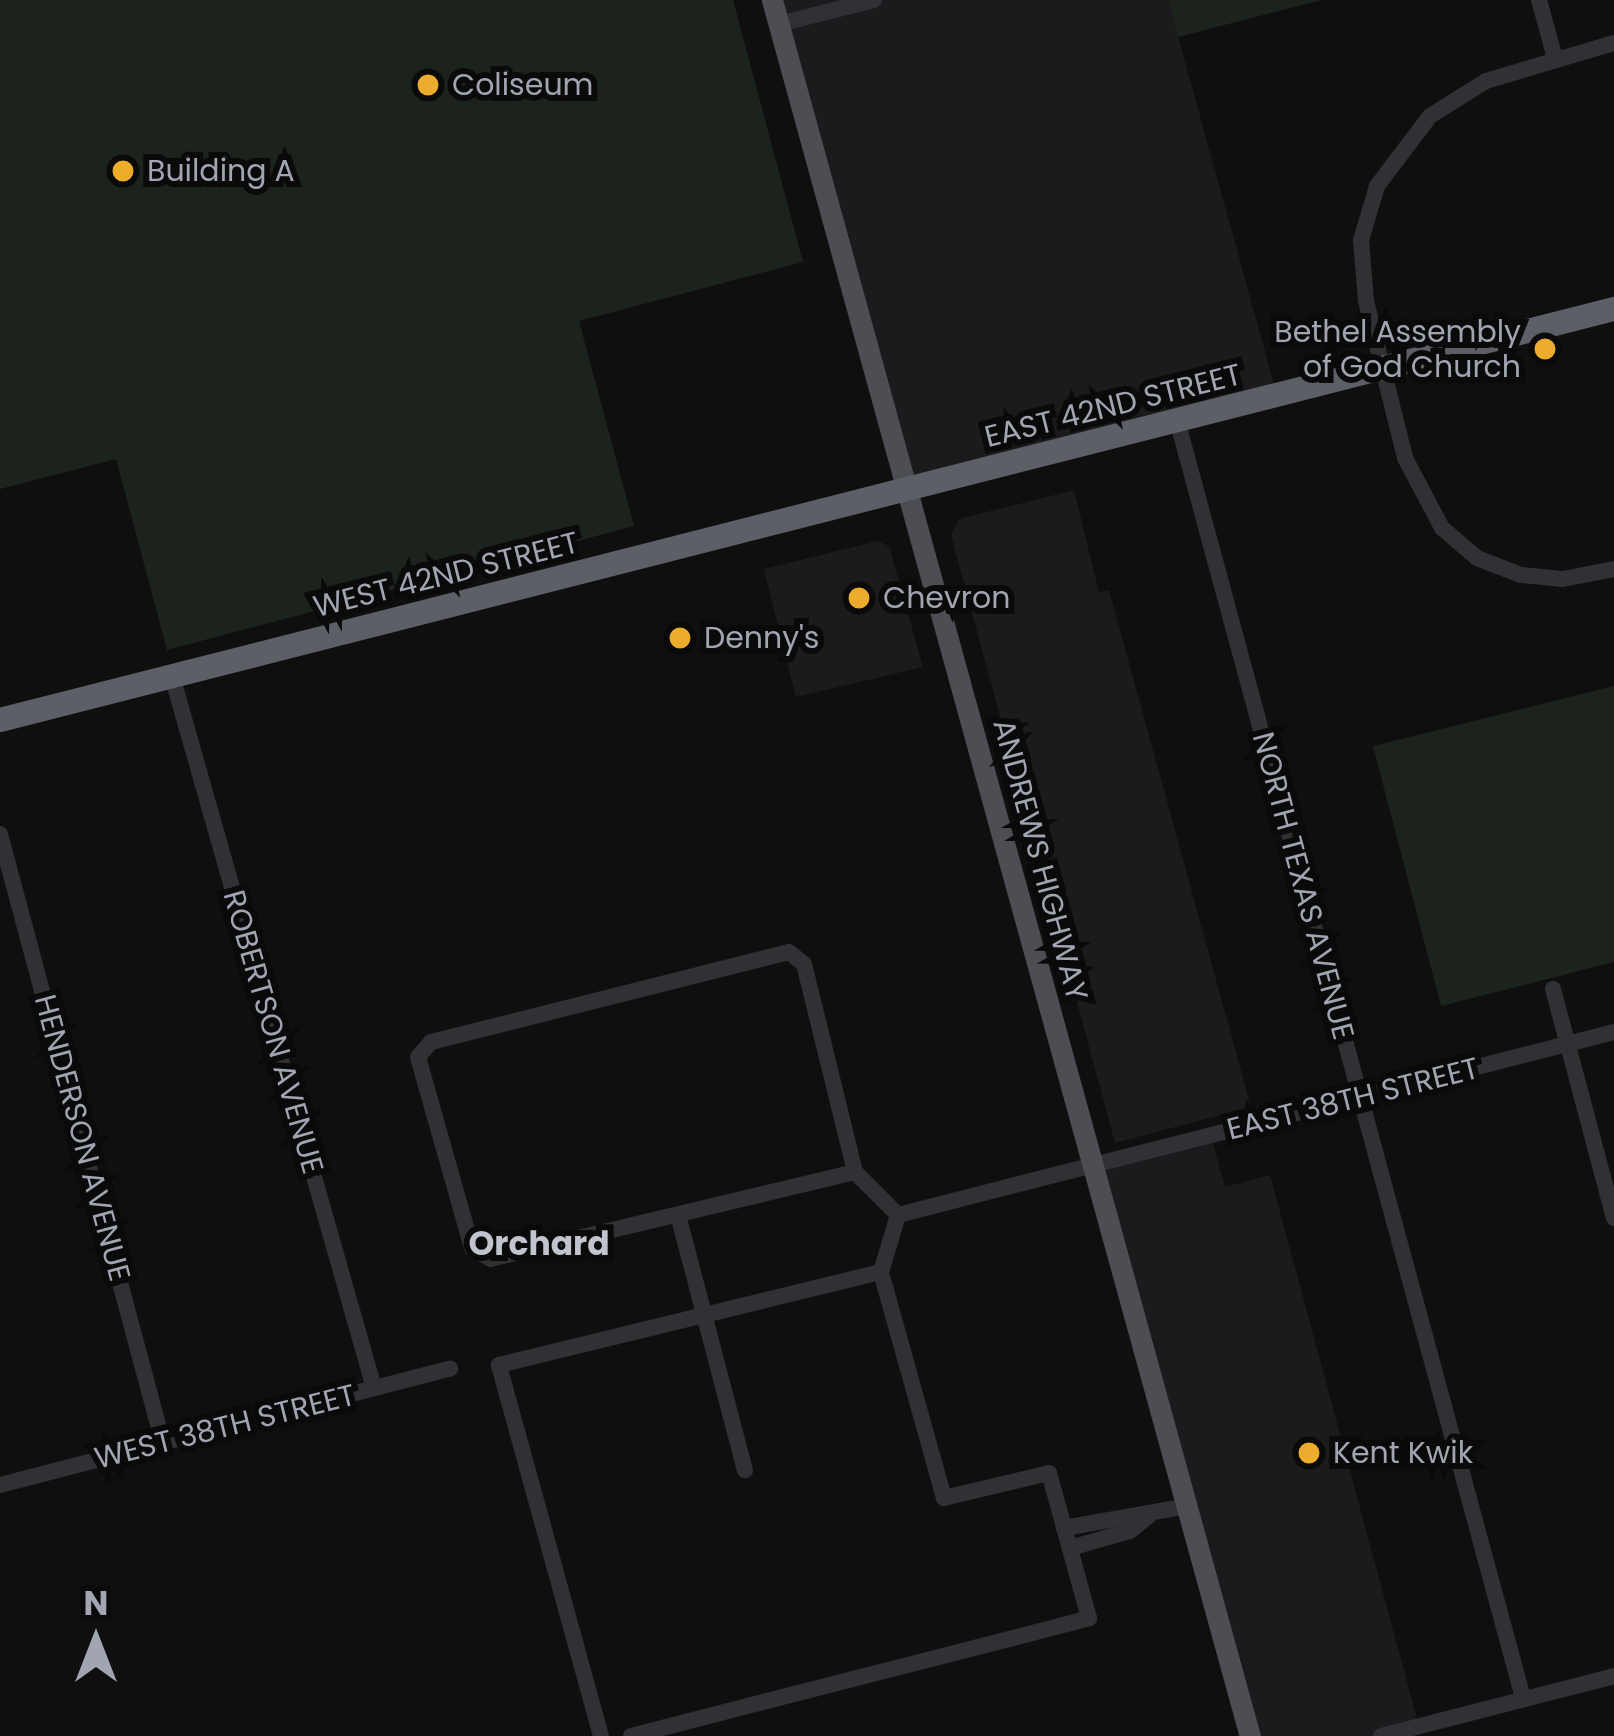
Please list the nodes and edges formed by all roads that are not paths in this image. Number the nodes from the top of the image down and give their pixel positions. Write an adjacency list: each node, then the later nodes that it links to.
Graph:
1 (772, 0): 4 (main road, ANDREWS HIGHWAY)
2 (874, 0): 4 (street)
3 (1539, 0): 6 (street)
4 (778, 24): 10 (main road, ANDREWS HIGHWAY)
5 (1614, 43): 6 (street)
6 (1555, 58): 8 (street)
7 (1614, 309): 8 (highway, EAST 42ND STREET)
8 (1382, 368): 9 (highway, EAST 42ND STREET); 11 (street)
9 (1178, 420): 10 (highway, EAST 42ND STREET); 18 (street, NORTH TEXAS AVENUE)
10 (907, 489): 12 (highway, WEST 42ND STREET); 19 (main road, ANDREWS HIGHWAY)
11 (1614, 569)
12 (172, 676): 13 (highway, WEST 42ND STREET); 27 (street, ROBERTSON AVENUE)
13 (0, 720)
14 (0, 834): 28 (street, HENDERSON AVENUE)
15 (1553, 989): 17 (street)
16 (1614, 1032): 17 (street, EAST 38TH STREET)
17 (1568, 1044): 18 (street, EAST 38TH STREET); 23 (street)
18 (1360, 1097): 19 (street, EAST 38TH STREET); 36 (street, NORTH TEXAS AVENUE)
19 (1093, 1166): 22 (street); 31 (main road, ANDREWS HIGHWAY)
20 (855, 1172): 21 (street); 21 (street); 22 (street)
21 (678, 1214): 25 (street)
22 (898, 1215): 24 (street)
23 (1614, 1218)
24 (880, 1272): 25 (street); 33 (street)
25 (702, 1316): 29 (street); 37 (street)
26 (450, 1369): 27 (street, WEST 38TH STREET)
27 (374, 1388): 28 (street, WEST 38TH STREET)
28 (164, 1442): 30 (street, WEST 38TH STREET)
29 (746, 1470)
30 (0, 1485)
31 (1187, 1506): 32 (street); 39 (main road, ANDREWS HIGHWAY)
32 (1150, 1515): 33 (street); 34 (street)
33 (1064, 1528): 34 (street)
34 (1070, 1548): 38 (street)
35 (1614, 1676): 36 (street)
36 (1523, 1698): 40 (street)
37 (601, 1736)
38 (632, 1736)
39 (1250, 1736)
40 (1381, 1736)

